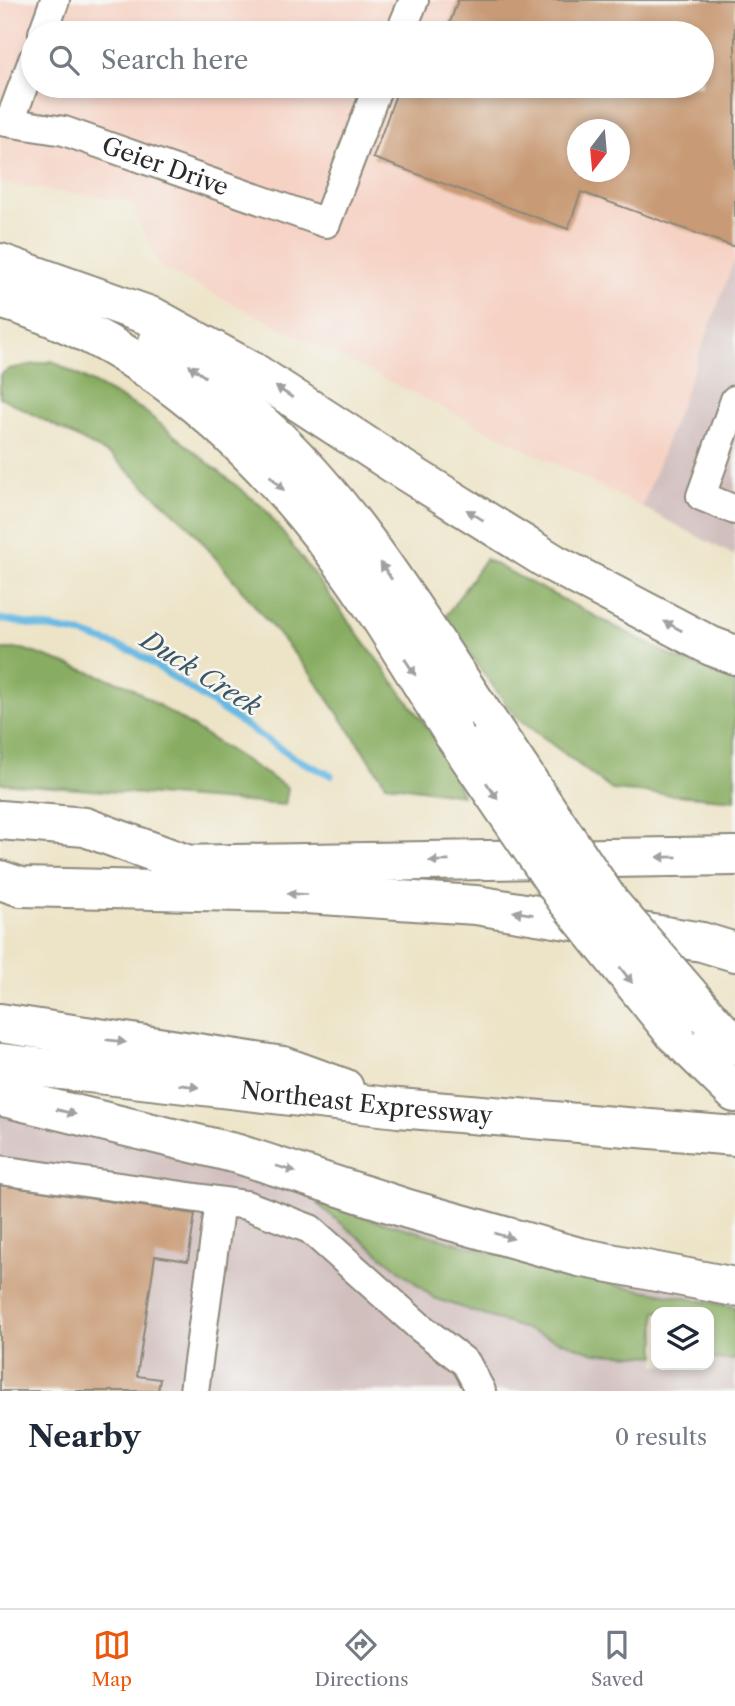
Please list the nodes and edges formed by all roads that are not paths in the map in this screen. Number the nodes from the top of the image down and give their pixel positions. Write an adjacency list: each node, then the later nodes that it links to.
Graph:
1 (55, 0): 3 (street)
2 (414, 0): 4 (street)
3 (47, 21)
4 (405, 21)
5 (21, 86): 7 (street)
6 (373, 98): 7 (street, Geier Drive)
7 (5, 121)
8 (0, 263): 9 (highway)
9 (93, 297): 15 (highway, one-way to 9); 23 (highway, one-way to 9, bridge)
10 (0, 299): 13 (highway)
11 (0, 324): 13 (highway)
12 (735, 400): 14 (street)
13 (225, 431): 25 (highway, one-way to 25, bridge)
14 (735, 510)
15 (735, 655)
16 (0, 820): 19 (highway)
17 (735, 856): 19 (highway, one-way to 19)
18 (0, 864): 19 (highway)
19 (189, 865)
20 (0, 880): 21 (highway, one-way to 20)
21 (735, 952)
22 (0, 1023): 27 (highway, one-way to 27)
23 (722, 1033)
24 (0, 1063): 27 (highway, Northeast Expressway, one-way to 27)
25 (735, 1093)
26 (0, 1096): 31 (highway, one-way to 31)
27 (398, 1108): 28 (highway, Northeast Expressway)
28 (735, 1136)
29 (0, 1170): 30 (street)
30 (220, 1202): 32 (street); 33 (street)
31 (735, 1287)
32 (194, 1391)
33 (481, 1391)

